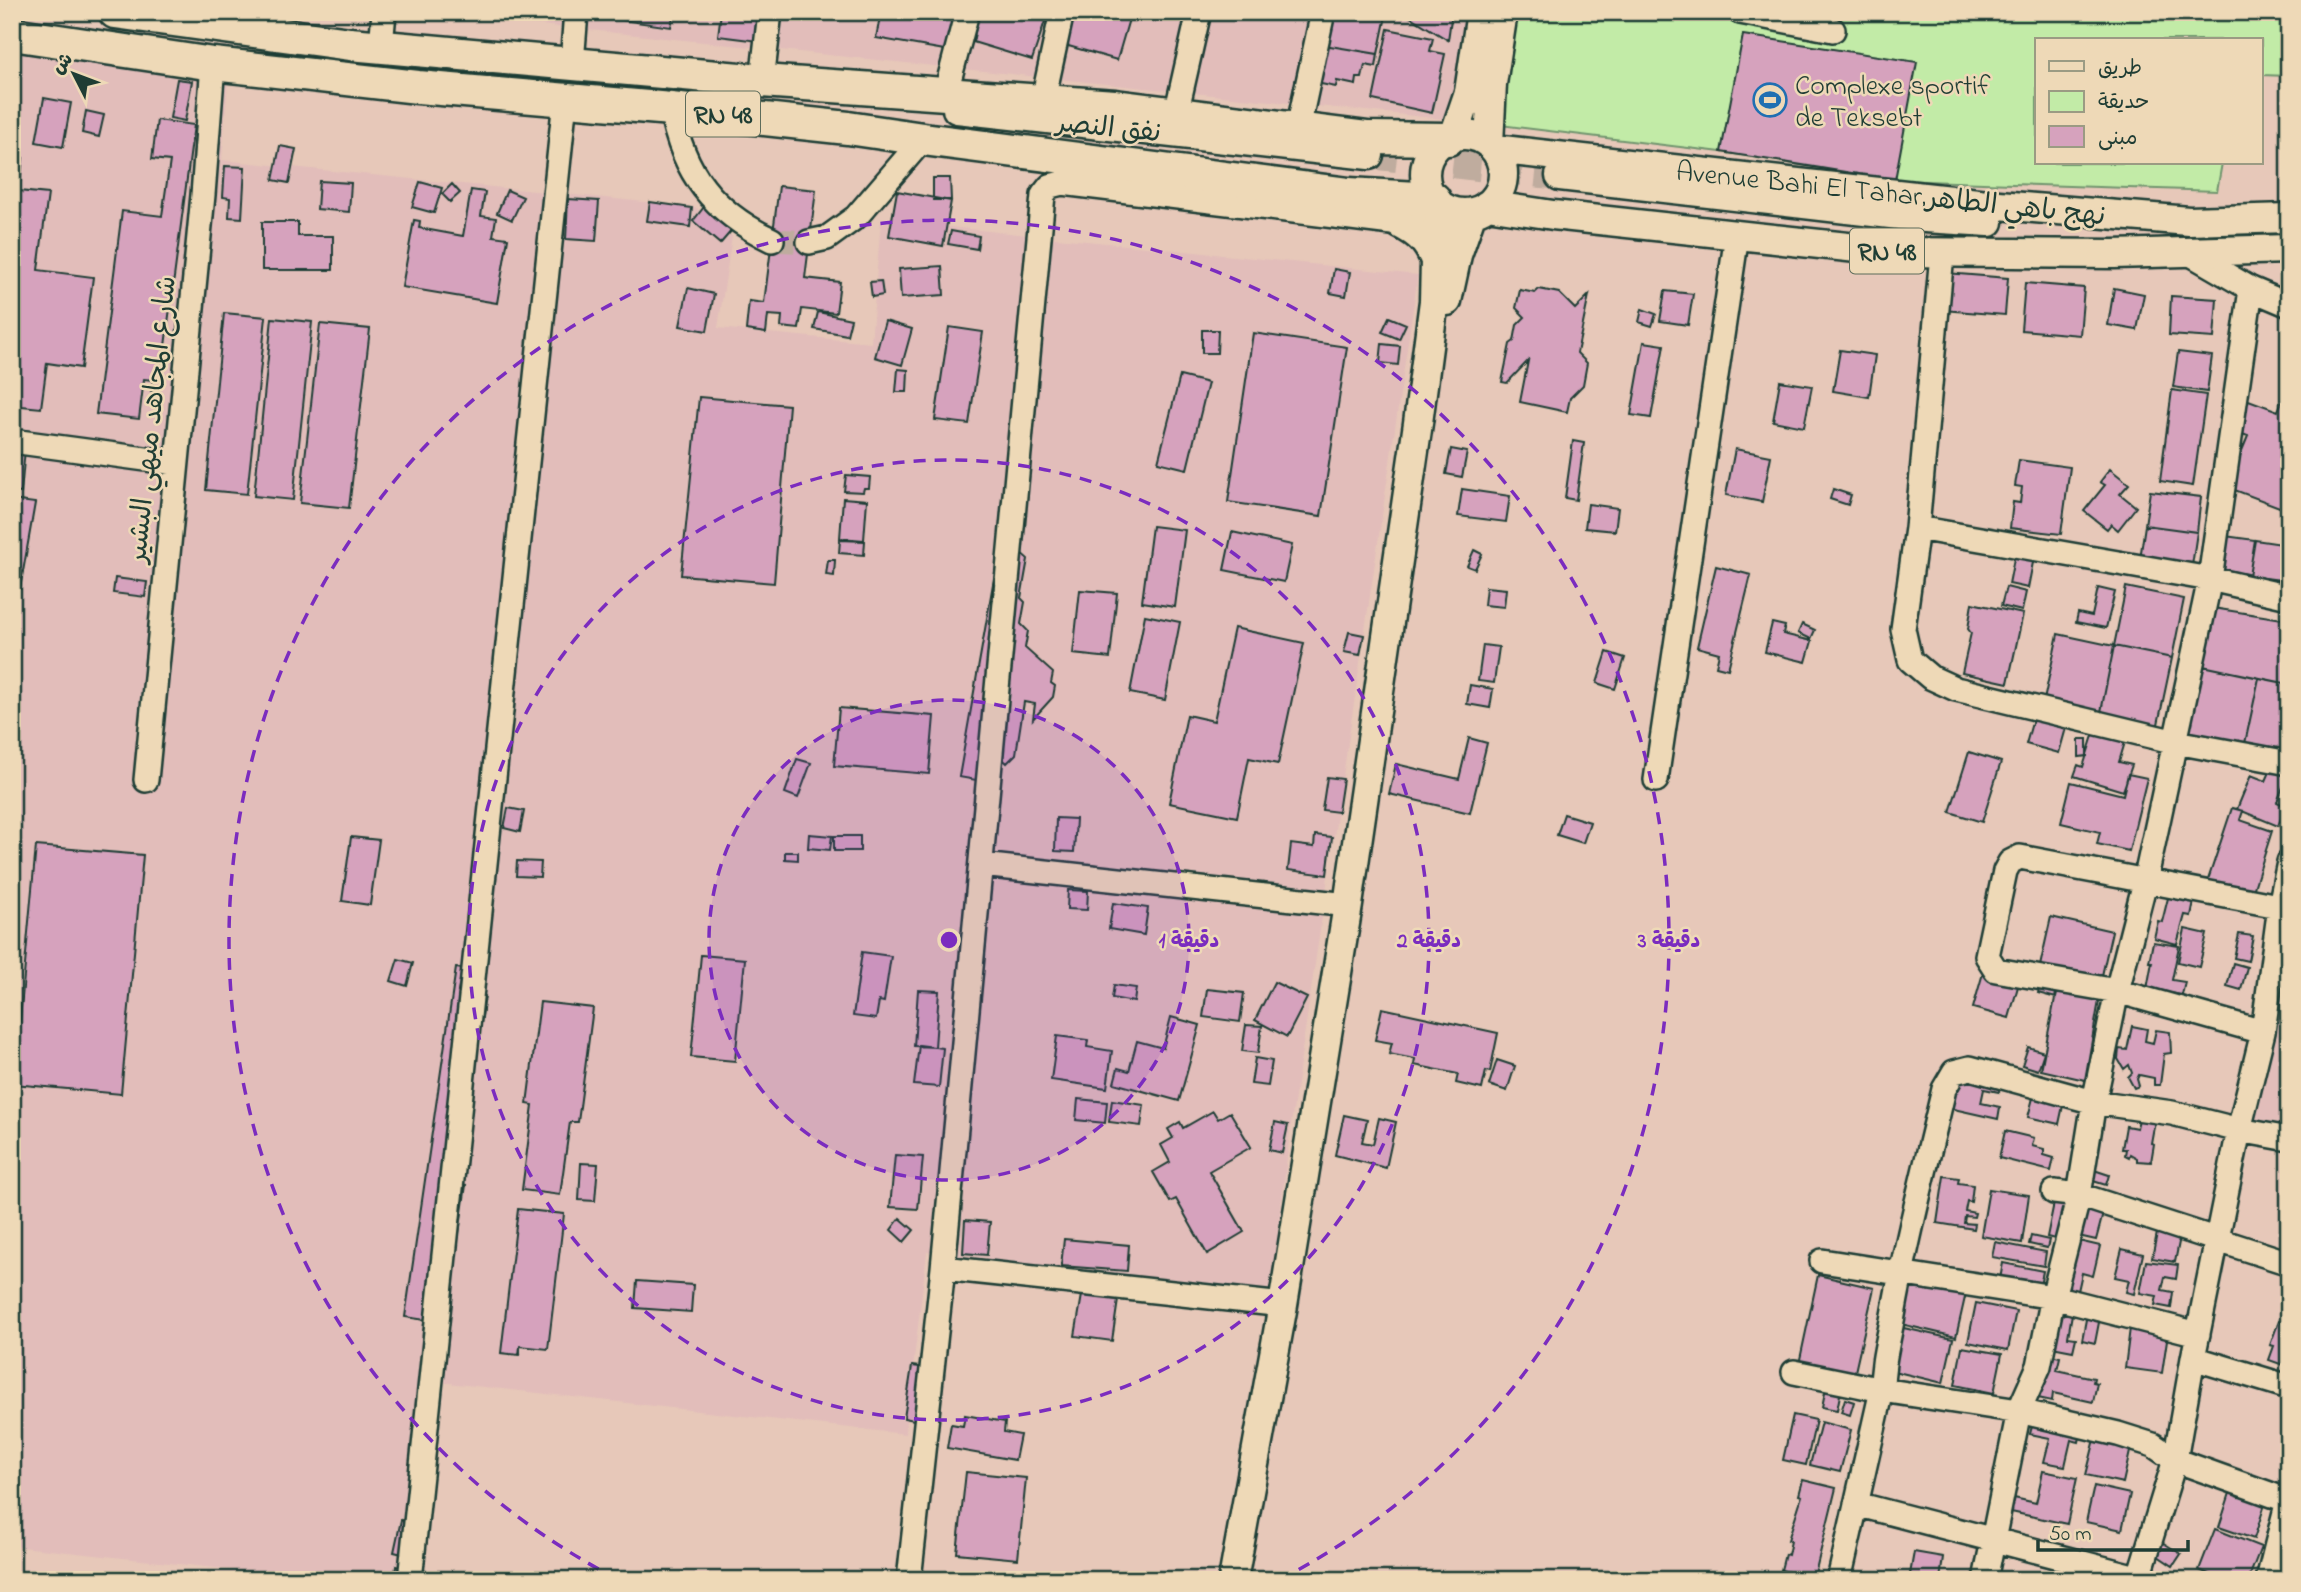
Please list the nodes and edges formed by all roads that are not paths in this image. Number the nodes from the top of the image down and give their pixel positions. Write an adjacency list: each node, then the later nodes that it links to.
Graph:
1 (115, 12): 12 (highway, RN 48)
2 (384, 12): 15 (street)
3 (576, 12): 17 (street)
4 (770, 12): 20 (street)
5 (967, 12): 23 (street)
6 (1062, 12): 25 (street)
7 (1199, 12): 27 (street)
8 (1323, 12): 29 (street)
9 (1481, 12): 30 (main road)
10 (1503, 12): 32 (main road)
11 (1740, 12): 13 (street)
12 (203, 19): 15 (highway, RN 48)
13 (1833, 30)
14 (12, 34): 18 (highway, RN 48)
15 (381, 46): 16 (highway, RN 48)
16 (423, 50): 17 (highway, RN 48); 22 (highway)
17 (572, 63): 19 (highway, RN 48)
18 (213, 64): 22 (highway, RN 48); 50 (street, شارع المجاهد ميهي البشير)
19 (668, 73): 20 (highway, RN 48); 26 (highway)
20 (762, 81): 21 (highway, RN 48)
21 (852, 86): 23 (highway, RN 48); 28 (main road, نفق النصر)
22 (418, 87): 24 (highway, RN 48)
23 (946, 92): 25 (highway, RN 48)
24 (565, 100): 26 (highway, RN 48); 88 (street)
25 (1043, 100): 27 (highway, RN 48)
26 (671, 109): 28 (highway, RN 48); 39 (street)
27 (1176, 114): 29 (highway, RN 48)
28 (848, 128): 31 (highway, RN 48)
29 (1298, 129): 30 (highway, RN 48)
30 (1451, 137): 32 (main road); 33 (main road)
31 (923, 139): 33 (highway, RN 48); 40 (street)
32 (1492, 147): 34 (main road); 35 (main road, Avenue Bahi El Tahar,نهج باهي الطاهر / RN 48)
33 (1438, 203): 34 (main road); 37 (street); 45 (main road)
34 (1479, 209): 38 (main road, Avenue Bahi El Tahar,نهج باهي الطاهر / RN 48); 48 (main road)
35 (2131, 216): 36 (main road, Avenue Bahi El Tahar,نهج باهي الطاهر / RN 48); 44 (main road)
36 (2289, 218)
37 (1400, 223): 45 (main road); 59 (street)
38 (1737, 235): 43 (main road, Avenue Bahi El Tahar,نهج باهي الطاهر / RN 48); 57 (street)
39 (772, 240)
40 (809, 242)
41 (2289, 249): 42 (main road, Avenue Bahi El Tahar,نهج باهي الطاهر / RN 48)
42 (2189, 253): 44 (main road, Avenue Bahi El Tahar,نهج باهي الطاهر / RN 48); 46 (street)
43 (1942, 254): 44 (main road, Avenue Bahi El Tahar,نهج باهي الطاهر / RN 48); 51 (street)
44 (2040, 254)
45 (1435, 261): 48 (main road)
46 (2251, 289): 47 (street); 52 (street)
47 (2289, 305)
48 (1418, 423): 61 (main road)
49 (12, 441): 50 (street)
50 (175, 463): 56 (street, شارع المجاهد ميهي البشير)
51 (1917, 528): 52 (street); 54 (street)
52 (2210, 579): 53 (street); 54 (street)
53 (2289, 597)
54 (2176, 742): 55 (street); 60 (street)
55 (2289, 763)
56 (146, 780)
57 (1656, 780)
58 (2289, 862): 62 (street)
59 (982, 865): 61 (street); 73 (street)
60 (2145, 882): 62 (street); 63 (street); 63 (street)
61 (1348, 905): 76 (main road)
62 (2284, 907): 64 (street)
63 (2117, 991): 64 (street); 65 (street)
64 (2263, 1032): 66 (street)
65 (2094, 1102): 66 (street); 69 (street); 74 (street)
66 (2239, 1130): 67 (street); 70 (street)
67 (2289, 1139)
68 (2054, 1192): 69 (street)
69 (2079, 1195): 70 (street); 75 (street)
70 (2217, 1240): 72 (street); 77 (street)
71 (1822, 1261): 74 (street)
72 (2289, 1263)
73 (943, 1268): 76 (street); 89 (street)
74 (1900, 1274): 75 (street); 81 (street)
75 (2053, 1297): 77 (street); 82 (street)
76 (1283, 1305): 90 (main road)
77 (2198, 1334): 78 (street)
78 (2193, 1358): 80 (street); 83 (street)
79 (1794, 1372): 81 (street)
80 (2289, 1387)
81 (1882, 1390): 82 (street); 85 (street)
82 (2019, 1411): 83 (street); 86 (street)
83 (2175, 1460): 84 (street); 87 (street)
84 (2288, 1499): 93 (street)
85 (1856, 1504): 86 (street); 91 (street)
86 (1993, 1538): 87 (street); 92 (street)
87 (2142, 1579)
88 (410, 1580)
89 (909, 1580)
90 (1233, 1580)
91 (1839, 1580)
92 (1985, 1580)
93 (2268, 1580)

